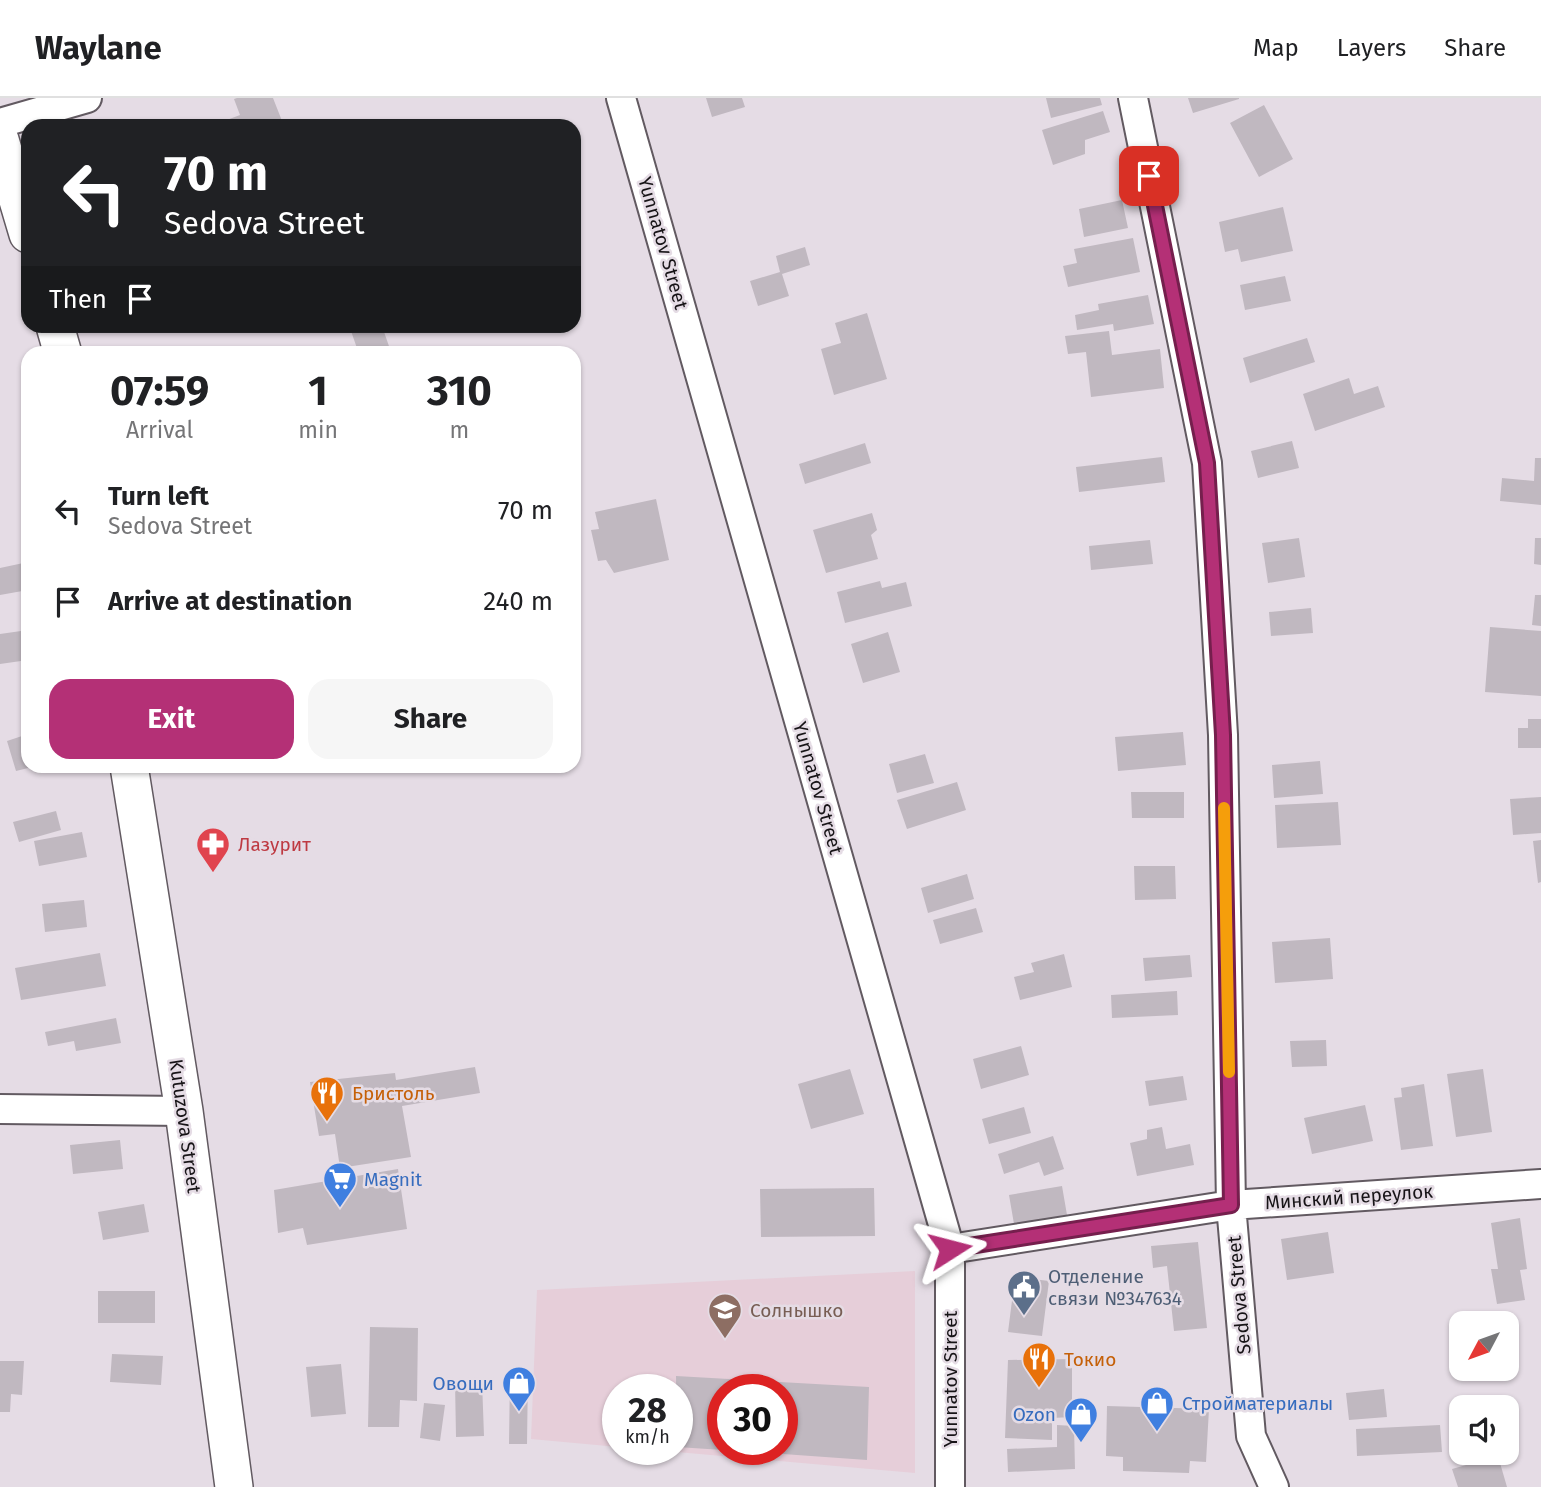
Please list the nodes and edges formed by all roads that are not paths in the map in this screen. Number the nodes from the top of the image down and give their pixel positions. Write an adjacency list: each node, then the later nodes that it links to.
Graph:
1 (87, 98): 4 (street)
2 (621, 98): 12 (street, Yunnatov Street)
3 (1133, 98): 11 (street, Sedova Street)
4 (0, 123)
5 (0, 140): 6 (main road)
6 (21, 210)
7 (130, 773): 9 (main road, Kutuzova Street)
8 (0, 1109): 9 (street)
9 (184, 1111): 13 (main road, Kutuzova Street)
10 (1541, 1184): 11 (street, Минский переулок)
11 (1231, 1205): 12 (street, Минский переулок); 15 (street, Sedova Street)
12 (950, 1249): 14 (street, Yunnatov Street)
13 (234, 1487)
14 (950, 1487)
15 (1274, 1487)

